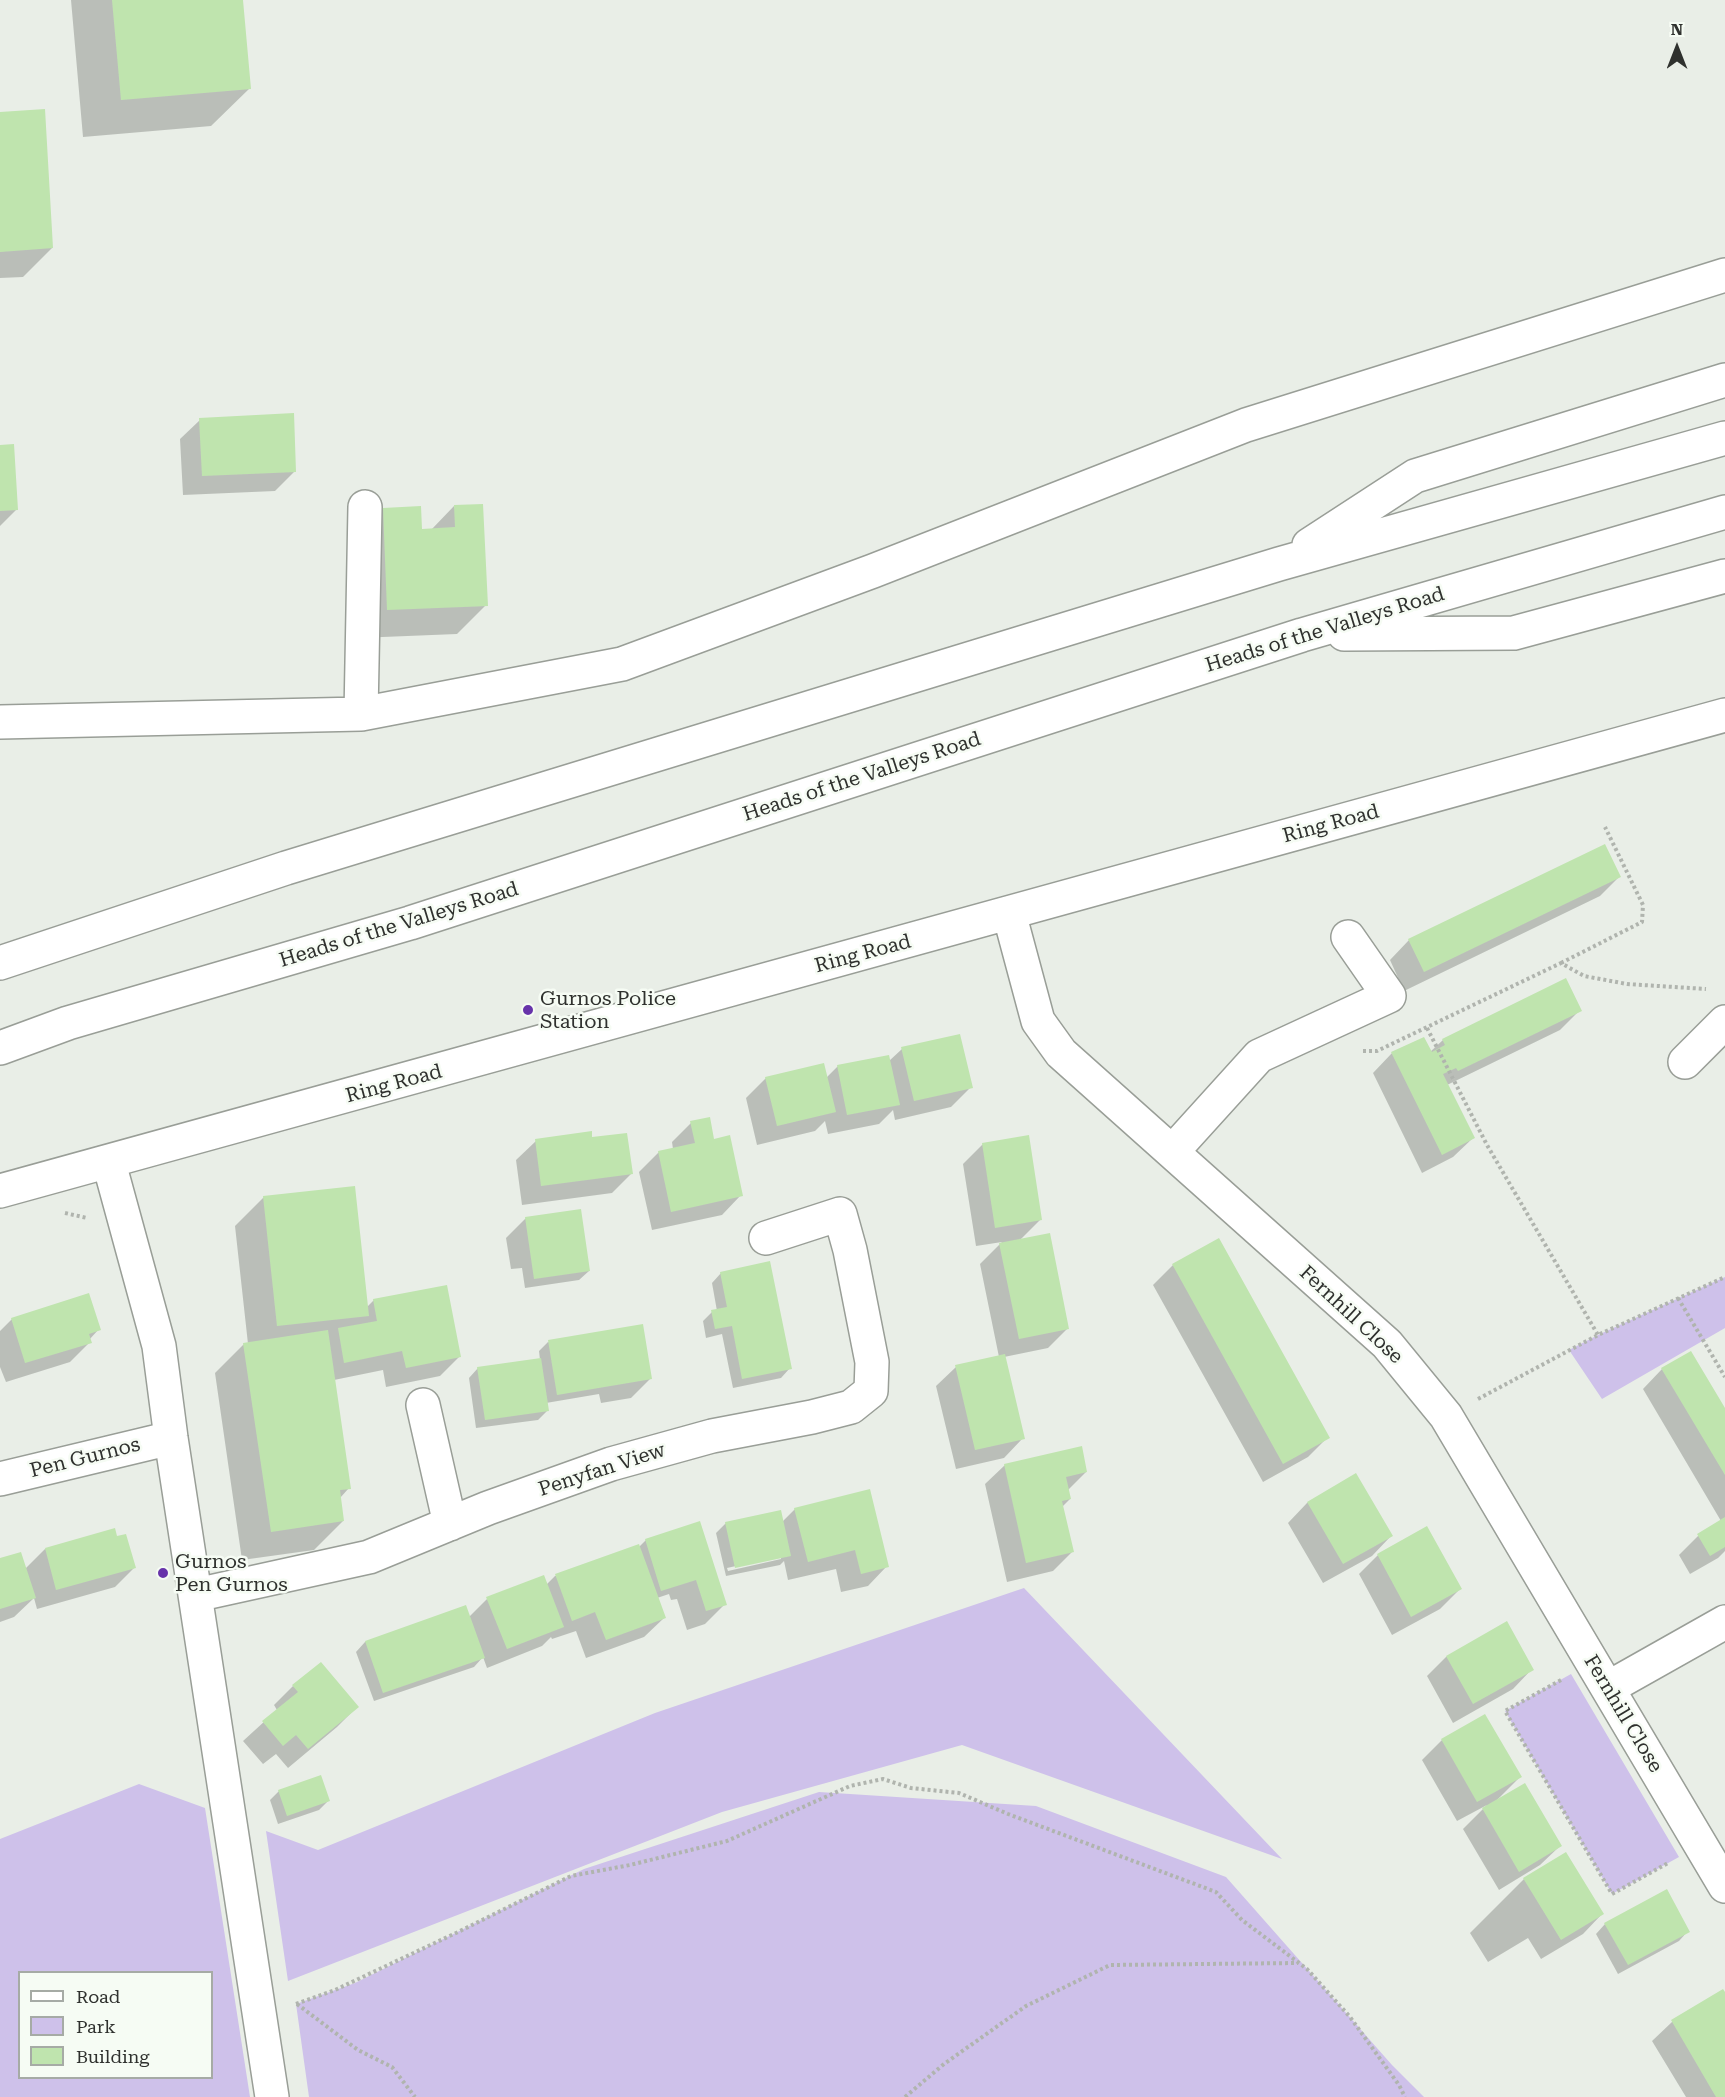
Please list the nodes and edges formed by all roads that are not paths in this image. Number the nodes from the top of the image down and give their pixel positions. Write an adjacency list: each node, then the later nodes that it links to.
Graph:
1 (1725, 275): 9 (main road)
2 (1725, 380): 6 (main road)
3 (1725, 438): 6 (main road)
4 (365, 507): 9 (main road)
5 (1725, 512): 8 (main road, Heads of the Valleys Road)
6 (1279, 564): 14 (main road)
7 (1725, 576): 8 (main road)
8 (1302, 635): 16 (main road, Heads of the Valleys Road)
9 (361, 714): 11 (main road)
10 (1725, 715): 12 (main road, Ring Road)
11 (0, 722)
12 (1009, 913): 18 (main road, Fernhill Close); 19 (main road, Ring Road)
13 (1348, 937): 18 (main road)
14 (0, 963)
15 (1725, 1022): 17 (main road)
16 (0, 1048)
17 (1685, 1062)
18 (1172, 1152): 28 (main road, Fernhill Close)
19 (109, 1162): 20 (main road, Ring Road); 23 (main road)
20 (0, 1191)
21 (766, 1238): 25 (main road, Penyfan View)
22 (423, 1405): 25 (main road)
23 (171, 1438): 24 (main road, Pen Gurnos); 26 (main road)
24 (0, 1479)
25 (450, 1524): 26 (main road, Penyfan View)
26 (196, 1595): 30 (main road)
27 (1725, 1622): 28 (main road)
28 (1600, 1675): 29 (main road, Fernhill Close)
29 (1725, 1886)
30 (272, 2097)

